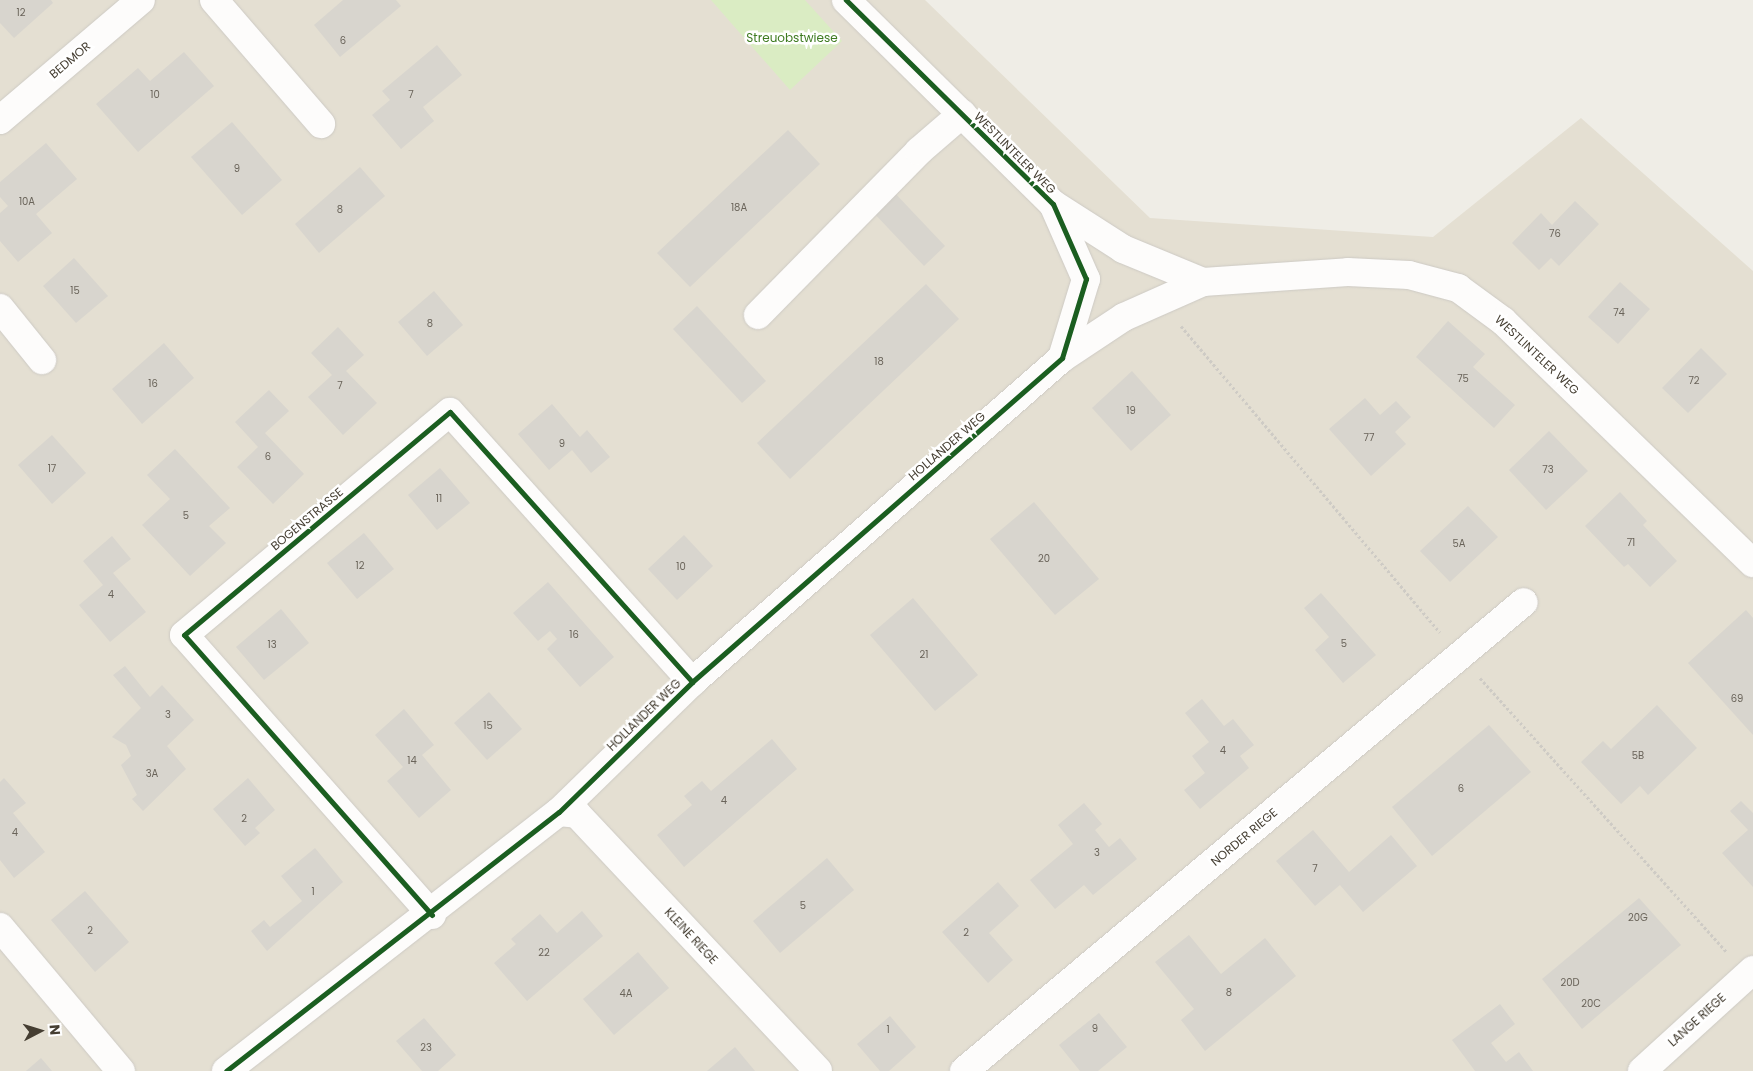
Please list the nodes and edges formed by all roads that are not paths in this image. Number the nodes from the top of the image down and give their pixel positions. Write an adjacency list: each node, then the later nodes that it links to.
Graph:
1 (141, 0): 5 (street, BEDMOR)
2 (214, 0): 6 (street)
3 (846, 0): 4 (street, WESTLINTELER WEG)
4 (962, 114): 7 (street, WESTLINTELER WEG); 10 (street)
5 (0, 120)
6 (321, 124)
7 (1053, 204): 8 (street, WESTLINTELER WEG); 11 (street, WESTLINTELER WEG)
8 (1204, 282): 11 (street, WESTLINTELER WEG); 13 (street, WESTLINTELER WEG)
9 (0, 308): 12 (street)
10 (758, 315)
11 (1062, 358): 15 (street, HOLLANDER WEG)
12 (42, 360)
13 (1753, 563)
14 (1524, 602): 23 (street, NORDER RIEGE)
15 (692, 682): 16 (street, HOLLANDER WEG); 17 (street, BOGENSTRASSE)
16 (559, 812): 17 (street, HOLLANDER WEG); 22 (street, KLEINE RIEGE)
17 (432, 915): 21 (street, HOLLANDER WEG)
18 (0, 927): 20 (street)
19 (1753, 970): 24 (street, LANGE RIEGE)
20 (121, 1071)
21 (226, 1071)
22 (818, 1071)
23 (964, 1071)
24 (1642, 1071)

